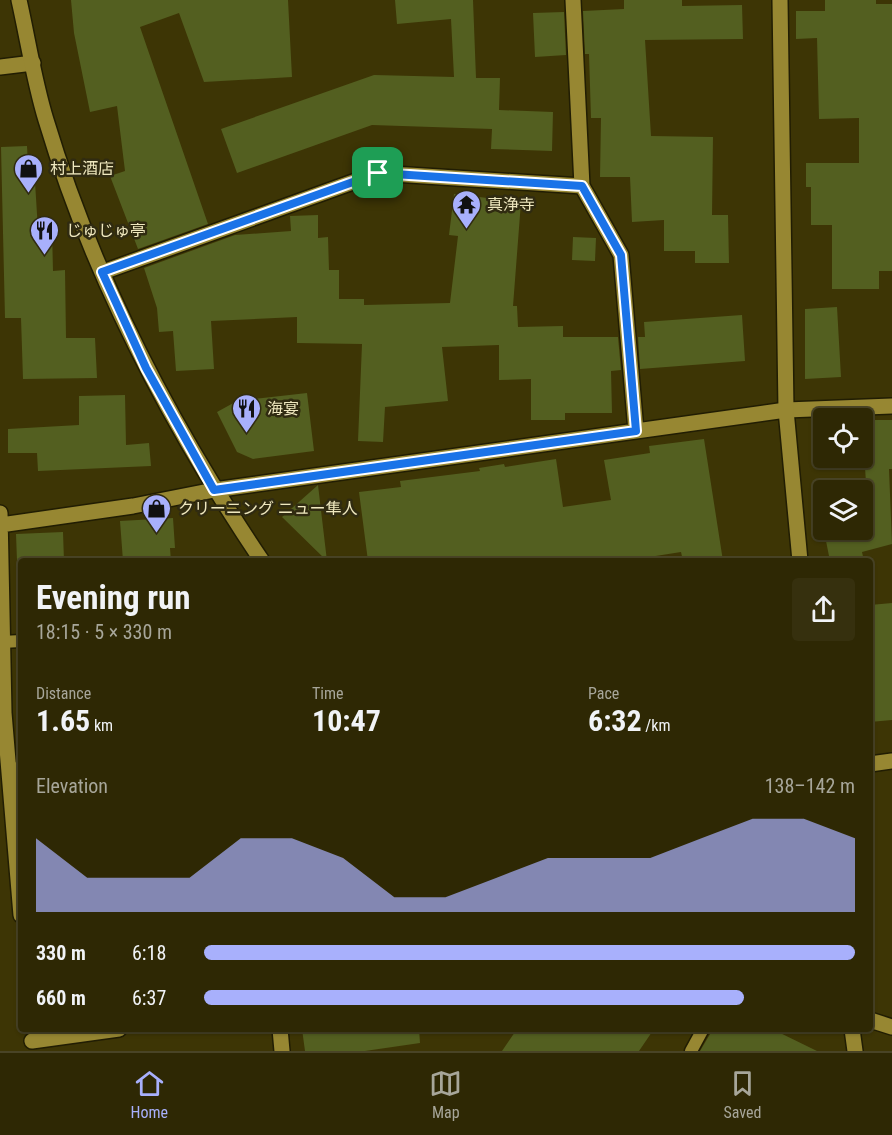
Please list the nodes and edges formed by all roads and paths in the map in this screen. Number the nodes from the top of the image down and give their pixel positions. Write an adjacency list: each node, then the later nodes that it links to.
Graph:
1 (19, 0): 4 (street)
2 (573, 0): 6 (street)
3 (780, 0): 9 (street)
4 (33, 63): 5 (street); 7 (street)
5 (0, 67)
6 (582, 186): 7 (street); 10 (street)
7 (102, 272): 11 (street)
8 (892, 406): 9 (street)
9 (786, 410): 10 (street); 15 (street)
10 (636, 431): 11 (street)
11 (214, 490): 13 (street); 14 (street)
12 (0, 513): 13 (street)
13 (0, 525): 17 (street)
14 (260, 558)
15 (800, 558)
16 (18, 641): 17 (lane)
17 (2, 642): 18 (street)
18 (2, 714): 21 (street)
19 (892, 761): 20 (street)
20 (873, 764)
21 (15, 768): 22 (street)
22 (18, 842)
23 (873, 1021): 24 (street)
24 (892, 1027)
25 (95, 1032): 29 (street)
26 (280, 1032): 30 (street)
27 (702, 1032): 31 (lane)
28 (852, 1032): 32 (street)
29 (32, 1040)
30 (282, 1051)
31 (692, 1051)
32 (855, 1051)

